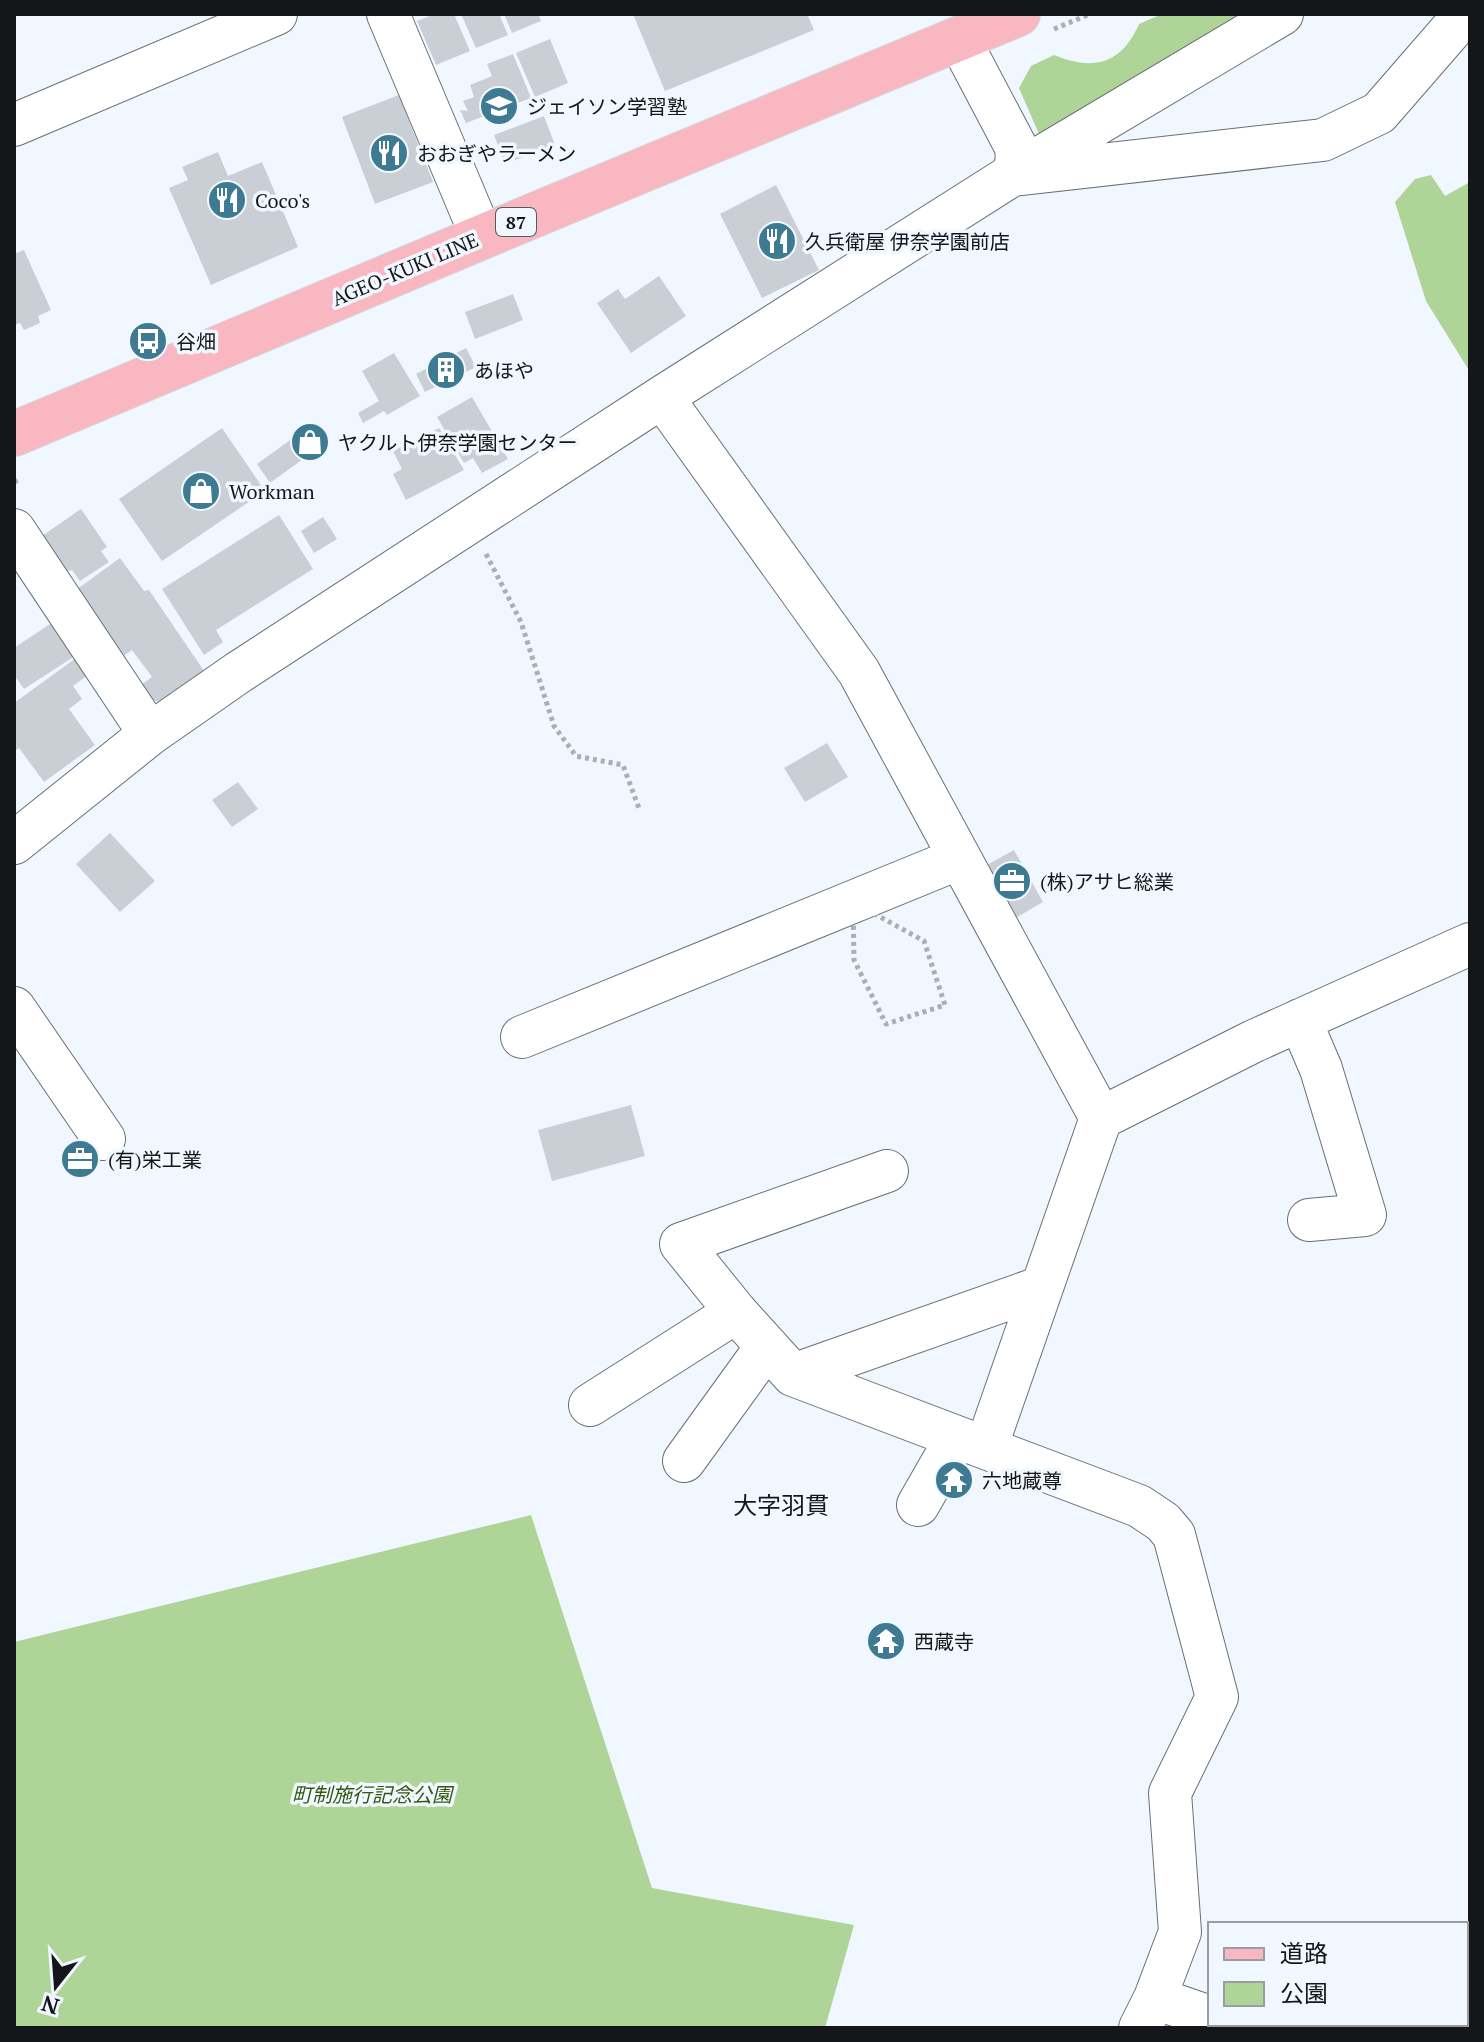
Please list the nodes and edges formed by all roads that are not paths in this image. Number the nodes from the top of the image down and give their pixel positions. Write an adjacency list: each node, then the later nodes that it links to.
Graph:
1 (276, 14): 7 (street)
2 (388, 14): 9 (street)
3 (1018, 14): 6 (main road, AGEO-KUKI LINE / 87)
4 (1282, 14): 8 (street)
5 (1465, 14): 8 (street)
6 (959, 39): 8 (street); 9 (main road, AGEO-KUKI LINE / 87)
7 (14, 125)
8 (1012, 175): 10 (street)
9 (482, 237): 11 (main road, AGEO-KUKI LINE / 87)
10 (662, 397): 13 (street); 15 (street)
11 (14, 434)
12 (14, 530): 13 (street)
13 (150, 734): 14 (street)
14 (14, 843)
15 (960, 858): 19 (street); 20 (street)
16 (1470, 944): 18 (street)
17 (14, 1008): 21 (street)
18 (1300, 1020): 20 (street); 23 (street)
19 (522, 1037)
20 (1101, 1118): 24 (street)
21 (104, 1139)
22 (887, 1171): 25 (street)
23 (1309, 1220)
24 (1042, 1287): 26 (street); 28 (street)
25 (736, 1312): 26 (street); 27 (street)
26 (780, 1361): 28 (street); 29 (street)
27 (590, 1405)
28 (972, 1442): 30 (street); 31 (street)
29 (684, 1461)
30 (918, 1505)
31 (1148, 2013): 32 (street)
32 (1208, 2017)

